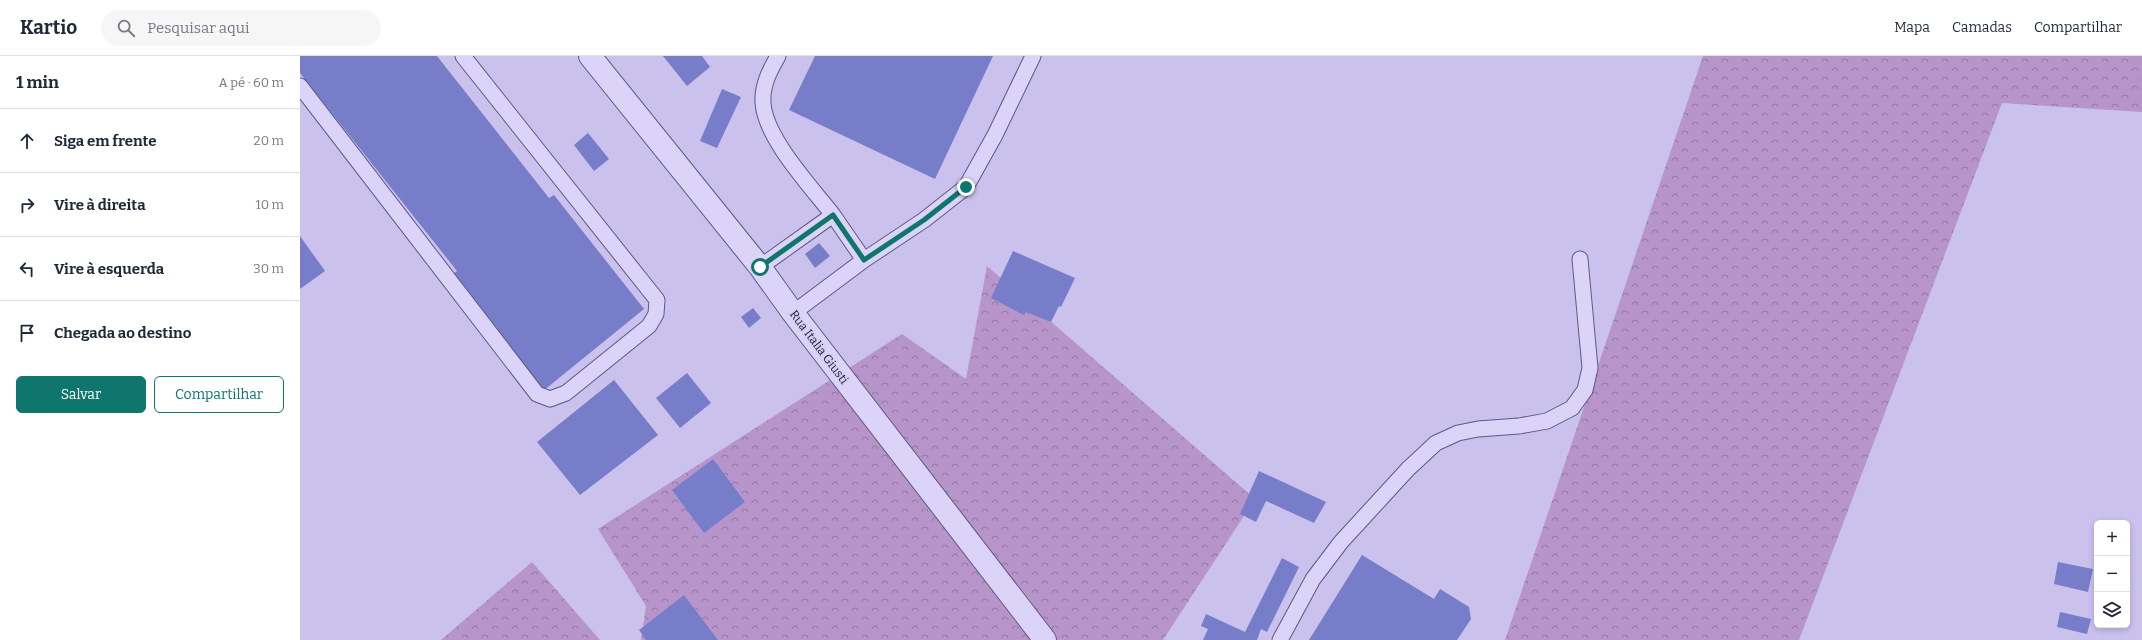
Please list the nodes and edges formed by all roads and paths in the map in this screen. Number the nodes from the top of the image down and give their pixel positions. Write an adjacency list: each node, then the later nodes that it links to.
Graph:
1 (463, 56): 5 (lane)
2 (590, 56): 9 (street, Rua Italia Giusti)
3 (778, 56): 6 (lane)
4 (1033, 56): 8 (lane)
5 (300, 86)
6 (833, 215): 8 (lane); 9 (lane)
7 (1580, 259): 12 (lane)
8 (864, 260): 10 (lane)
9 (760, 267): 10 (street, Rua Italia Giusti)
10 (793, 313): 11 (street, Rua Italia Giusti)
11 (1045, 640)
12 (1280, 640)

